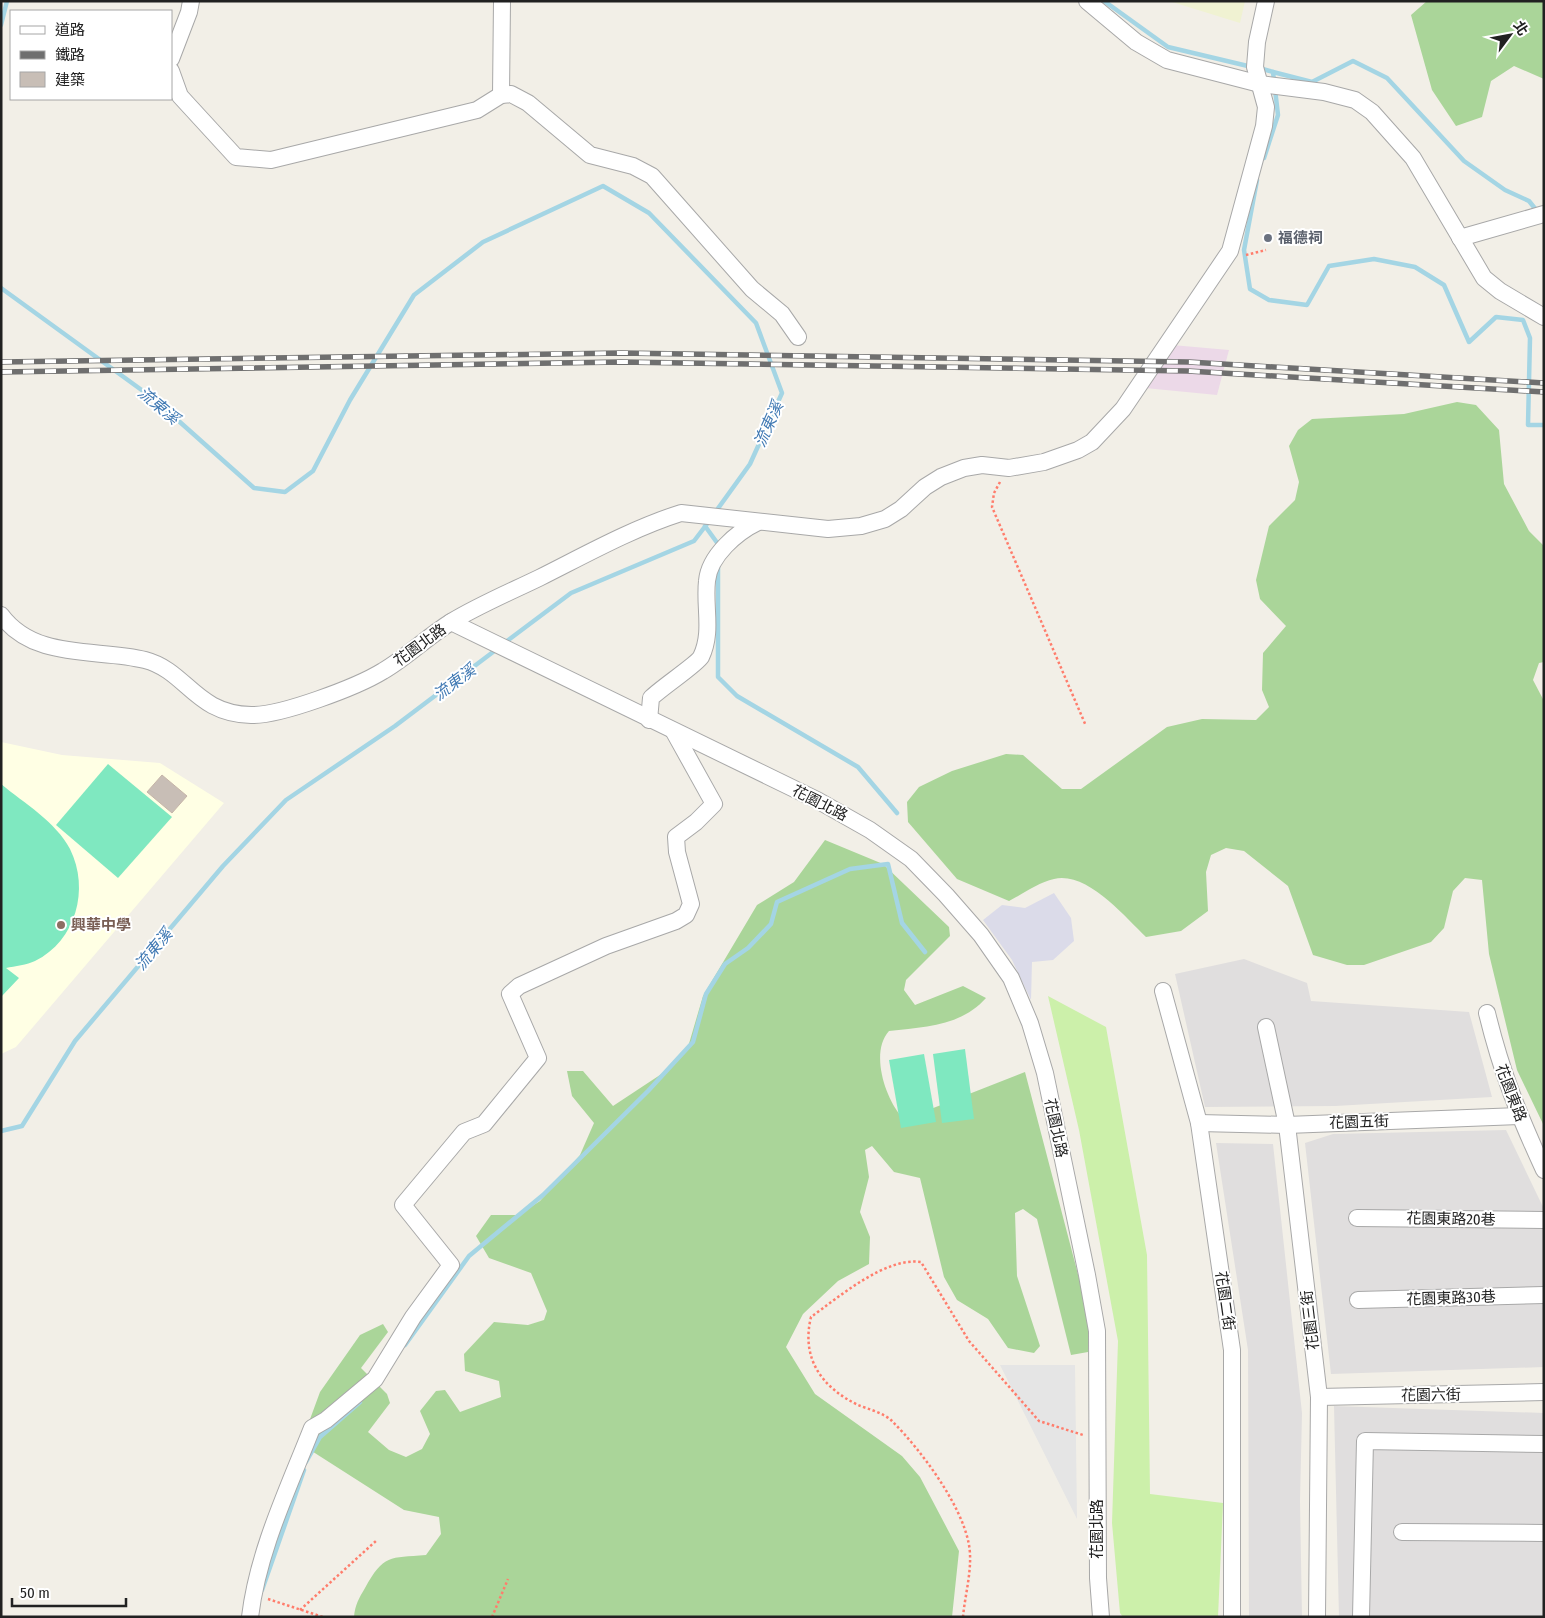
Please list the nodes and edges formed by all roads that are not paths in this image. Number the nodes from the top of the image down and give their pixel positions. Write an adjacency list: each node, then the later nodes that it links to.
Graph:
1 (191, 1): 5 (street)
2 (502, 1): 8 (street)
3 (1087, 1): 7 (street)
4 (1266, 1): 7 (street)
5 (172, 57)
6 (172, 74): 8 (street)
7 (1260, 78): 10 (street); 13 (street)
8 (501, 95): 12 (street)
9 (1537, 216): 10 (street)
10 (1460, 238): 11 (street)
11 (1544, 317)
12 (798, 336)
13 (755, 522): 15 (street); 16 (street)
14 (1, 615): 15 (street, 花園北路)
15 (451, 623): 16 (street, 花園北路)
16 (650, 720): 17 (street, 花園北路)
17 (674, 732): 34 (street); 35 (street, 花園北路)
18 (1163, 992): 22 (street, 花園二街)
19 (1487, 1013): 21 (street, 花園東路)
20 (1266, 1027): 23 (street, 花園三街)
21 (1519, 1116): 23 (street, 花園五街); 24 (street, 花園東路)
22 (1199, 1123): 23 (street, 花園五街); 36 (street, 花園二街)
23 (1287, 1124): 30 (street, 花園三街)
24 (1544, 1170)
25 (1357, 1218): 26 (street, 花園東路20巷)
26 (1544, 1220)
27 (1544, 1295): 28 (street, 花園東路30巷)
28 (1358, 1300)
29 (1544, 1392): 30 (street, 花園六街)
30 (1319, 1397): 37 (street, 花園三街)
31 (1544, 1444): 38 (street)
32 (1402, 1532): 33 (street)
33 (1544, 1533)
34 (250, 1617)
35 (1101, 1617)
36 (1232, 1617)
37 (1317, 1617)
38 (1361, 1617)

